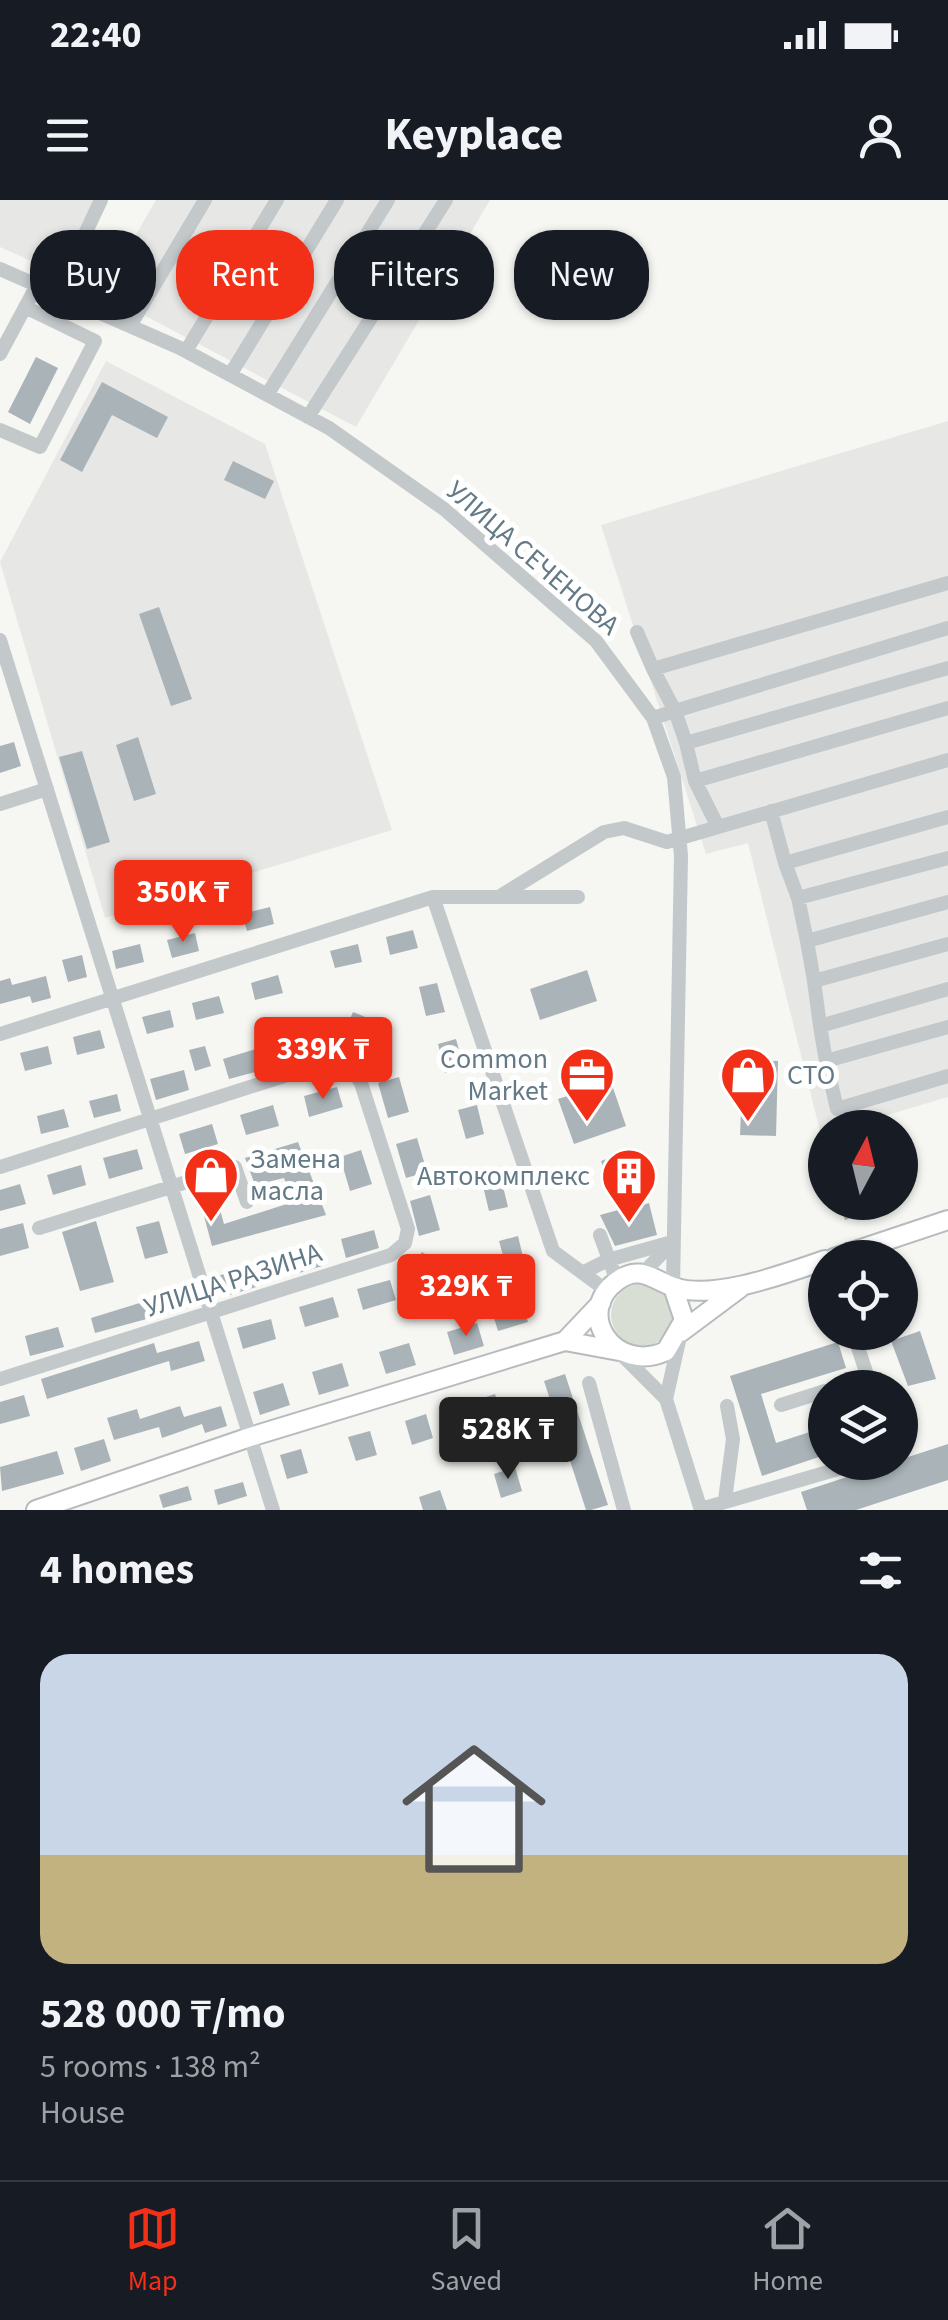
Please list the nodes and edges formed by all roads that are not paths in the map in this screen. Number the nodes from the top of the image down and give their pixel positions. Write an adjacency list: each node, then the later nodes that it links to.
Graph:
1 (101, 200): 7 (street)
2 (205, 200): 13 (street)
3 (277, 200): 14 (street)
4 (337, 200): 16 (street)
5 (388, 200): 17 (street)
6 (446, 200): 18 (street)
7 (86, 230)
8 (0, 269): 9 (street, УЛИЦА СЕЧЕНОВА)
9 (30, 282)
10 (30, 299): 11 (street)
11 (26, 307): 15 (street); 19 (street)
12 (117, 320): 13 (street, УЛИЦА СЕЧЕНОВА)
13 (130, 326): 14 (street, УЛИЦА СЕЧЕНОВА)
14 (186, 351): 16 (street, УЛИЦА СЕЧЕНОВА)
15 (0, 354)
16 (230, 375): 17 (street, УЛИЦА СЕЧЕНОВА)
17 (267, 395): 18 (street, УЛИЦА СЕЧЕНОВА)
18 (308, 416): 28 (street, УЛИЦА СЕЧЕНОВА)
19 (0, 430)
20 (948, 583): 25 (street)
21 (948, 628): 27 (street)
22 (637, 632): 25 (street)
23 (0, 640): 32 (street)
24 (948, 668): 29 (street)
25 (654, 670): 27 (street)
26 (948, 708): 31 (street)
27 (675, 711): 28 (street); 29 (street)
28 (652, 718): 37 (street, УЛИЦА СЕЧЕНОВА)
29 (686, 743): 31 (street)
30 (948, 760): 34 (street)
31 (696, 781): 36 (street)
32 (47, 790): 33 (street); 49 (street)
33 (0, 804)
34 (771, 811): 36 (street); 39 (street)
35 (948, 817): 39 (street)
36 (718, 826): 37 (street)
37 (679, 840): 42 (street); 63 (street, УЛИЦА СЕЧЕНОВА)
38 (948, 858): 43 (street)
39 (785, 863): 43 (street)
40 (433, 897): 42 (street); 49 (street); 66 (street)
41 (578, 897): 42 (street)
42 (496, 898)
43 (798, 898): 45 (street)
44 (948, 902): 45 (street)
45 (807, 941): 47 (street)
46 (948, 944): 47 (street)
47 (814, 981): 50 (street)
48 (948, 989): 50 (street)
49 (112, 1001): 52 (street); 55 (street)
50 (820, 1026): 53 (street)
51 (948, 1027): 53 (street)
52 (0, 1034)
53 (826, 1061): 54 (street)
54 (948, 1076)
55 (150, 1118): 56 (street, УЛИЦА РАЗИНА); 57 (street); 71 (street, УЛИЦА РАЗИНА)
56 (0, 1167)
57 (172, 1184): 58 (street); 60 (street); 71 (street)
58 (246, 1202)
59 (948, 1220): 62 (main road)
60 (39, 1228)
61 (600, 1234): 64 (street)
62 (888, 1240)
63 (672, 1242): 64 (street); 67 (street); 68 (street, УЛИЦА СЕЧЕНОВА)
64 (608, 1260): 66 (street); 70 (street)
65 (808, 1266): 69 (main road)
66 (584, 1272): 70 (street)
67 (643, 1273): 68 (main road); 70 (main road)
68 (674, 1287): 69 (main road); 72 (main road)
69 (740, 1288): 72 (main road)
70 (608, 1292): 73 (main road); 74 (main road)
71 (214, 1314): 75 (street, УЛИЦА РАЗИНА); 81 (street)
72 (682, 1332): 74 (main road); 78 (street)
73 (565, 1341): 74 (main road); 81 (main road)
74 (618, 1351): 78 (street)
75 (0, 1379)
76 (588, 1383): 86 (street)
77 (808, 1396): 79 (street)
78 (666, 1398): 87 (street)
79 (781, 1405)
80 (727, 1406): 83 (street)
81 (250, 1437): 84 (main road); 85 (street)
82 (808, 1477): 83 (street)
83 (725, 1500): 87 (street)
84 (36, 1510)
85 (273, 1510)
86 (624, 1510)
87 (701, 1510)

